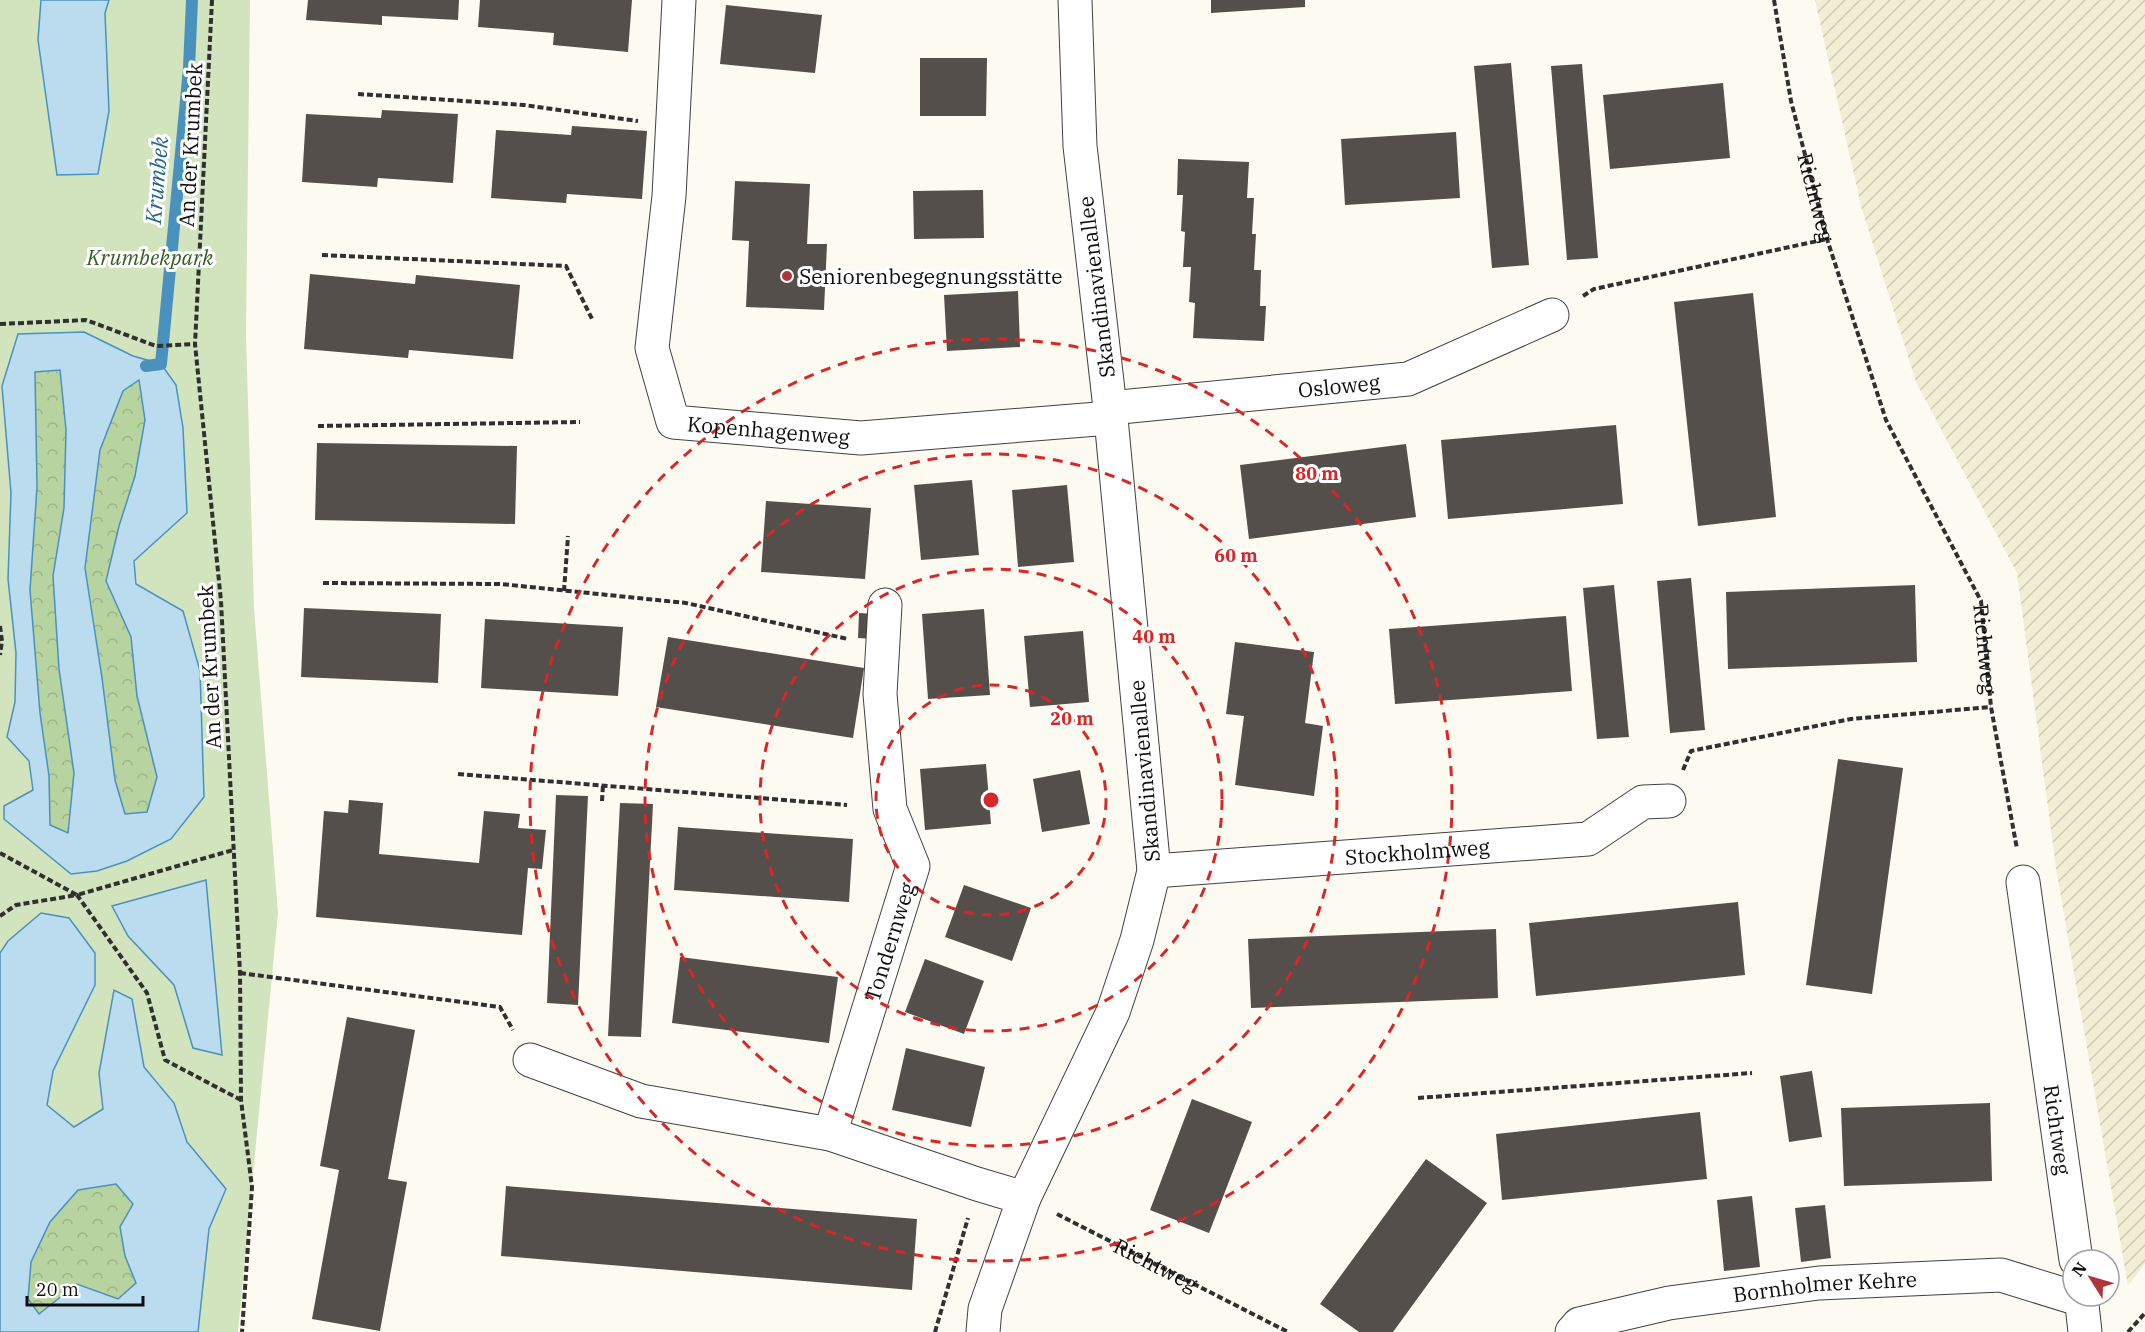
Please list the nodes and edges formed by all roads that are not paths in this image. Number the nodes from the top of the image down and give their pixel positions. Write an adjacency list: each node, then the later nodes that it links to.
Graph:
1 (679, 0): 4 (street, Kopenhagenweg)
2 (1075, 0): 4 (street, Skandinavienallee)
3 (1552, 315): 4 (street, Osloweg)
4 (1110, 413): 7 (street, Skandinavienallee)
5 (885, 605): 10 (street, Tondernweg)
6 (1669, 801): 7 (street, Stockholmweg)
7 (1154, 871): 11 (street, Skandinavienallee)
8 (2023, 882): 12 (street, Richtweg)
9 (530, 1060): 10 (street)
10 (830, 1134): 11 (street)
11 (1024, 1198): 15 (street, Skandinavienallee)
12 (2074, 1248)
13 (2061, 1292): 16 (street, Bornholmer Kehre)
14 (2083, 1308): 17 (street)
15 (983, 1332)
16 (1572, 1332)
17 (2085, 1332)

